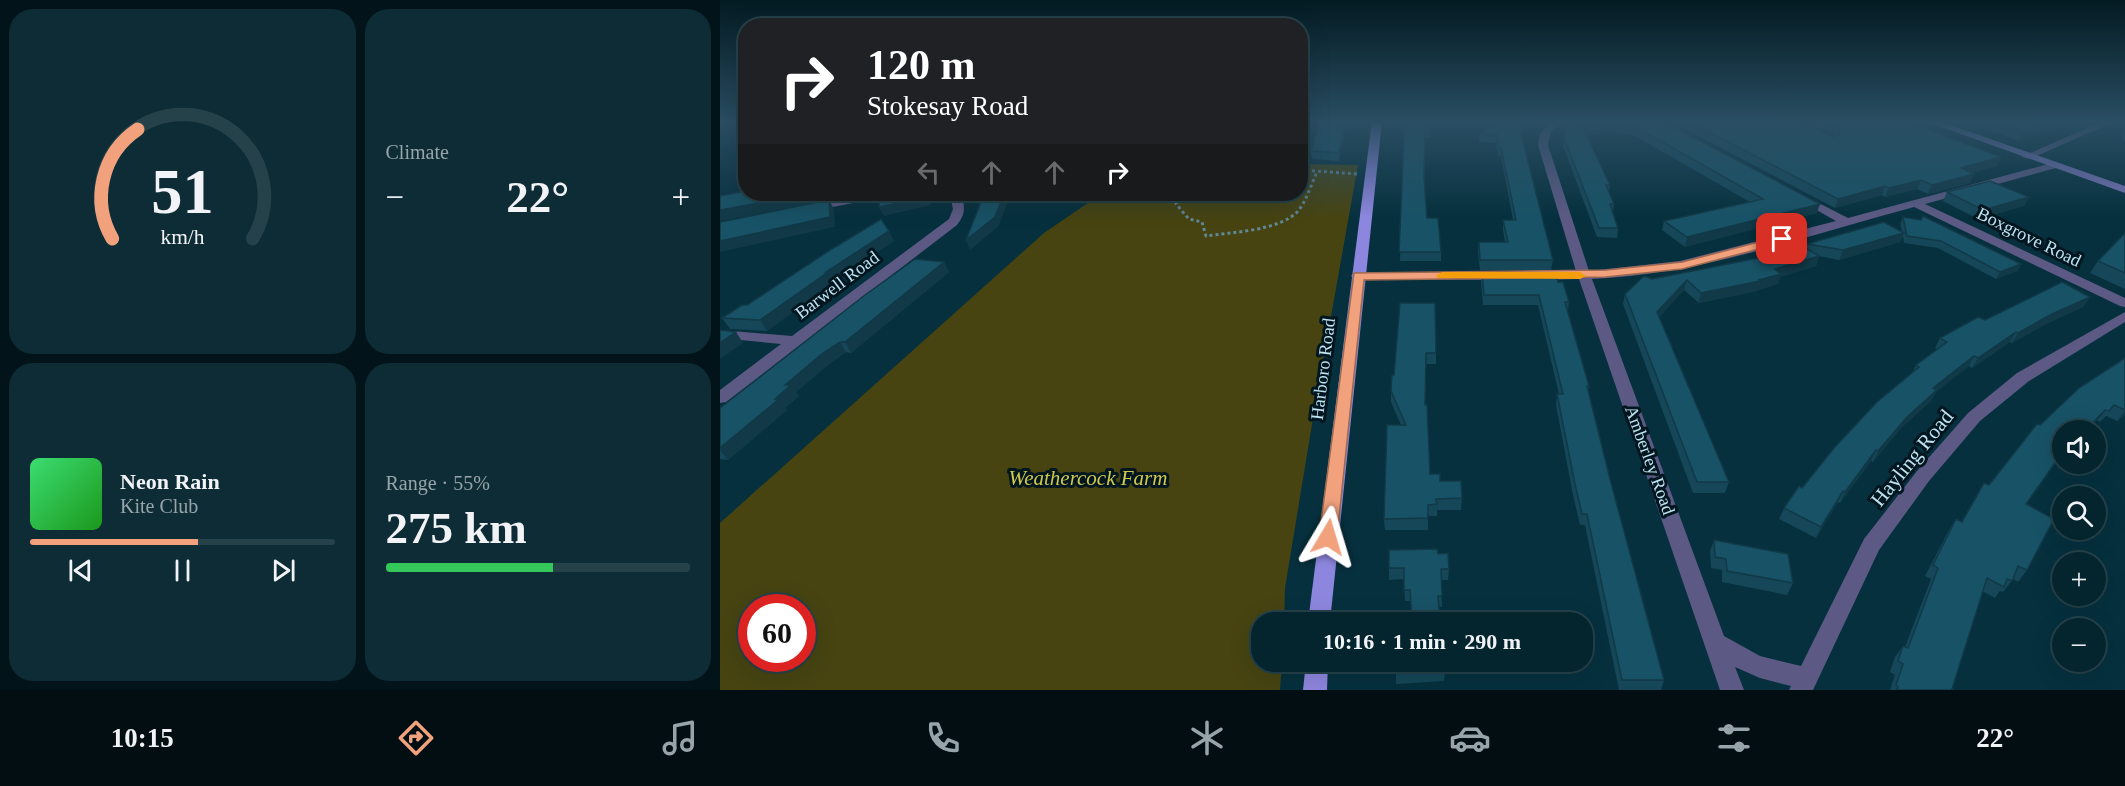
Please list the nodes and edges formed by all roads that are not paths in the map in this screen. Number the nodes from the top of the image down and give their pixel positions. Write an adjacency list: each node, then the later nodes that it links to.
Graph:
1 (1373, 153): 14 (main road, Harboro Road)
2 (1546, 153): 15 (street, Amberley Road)
3 (2015, 153): 5 (main road)
4 (2035, 153): 5 (street)
5 (2026, 157): 6 (main road)
6 (2052, 166): 7 (main road); 11 (street)
7 (2125, 190)
8 (1795, 194): 13 (street)
9 (835, 201): 12 (street)
10 (958, 201): 19 (street, Barwell Road)
11 (1917, 204): 13 (street); 16 (street, Boxgrove Road)
12 (802, 210)
13 (1847, 222): 15 (street)
14 (1358, 276): 15 (street); 21 (main road, Harboro Road)
15 (1584, 276): 22 (street, Amberley Road)
16 (2125, 303)
17 (2125, 316): 24 (street, Hayling Road)
18 (720, 334): 19 (street)
19 (794, 341): 20 (street, Barwell Road)
20 (720, 398)
21 (1320, 612)
22 (1717, 644): 24 (street); 26 (street, Amberley Road)
23 (1316, 672): 25 (main road)
24 (1804, 684)
25 (1315, 690)
26 (1731, 690)

